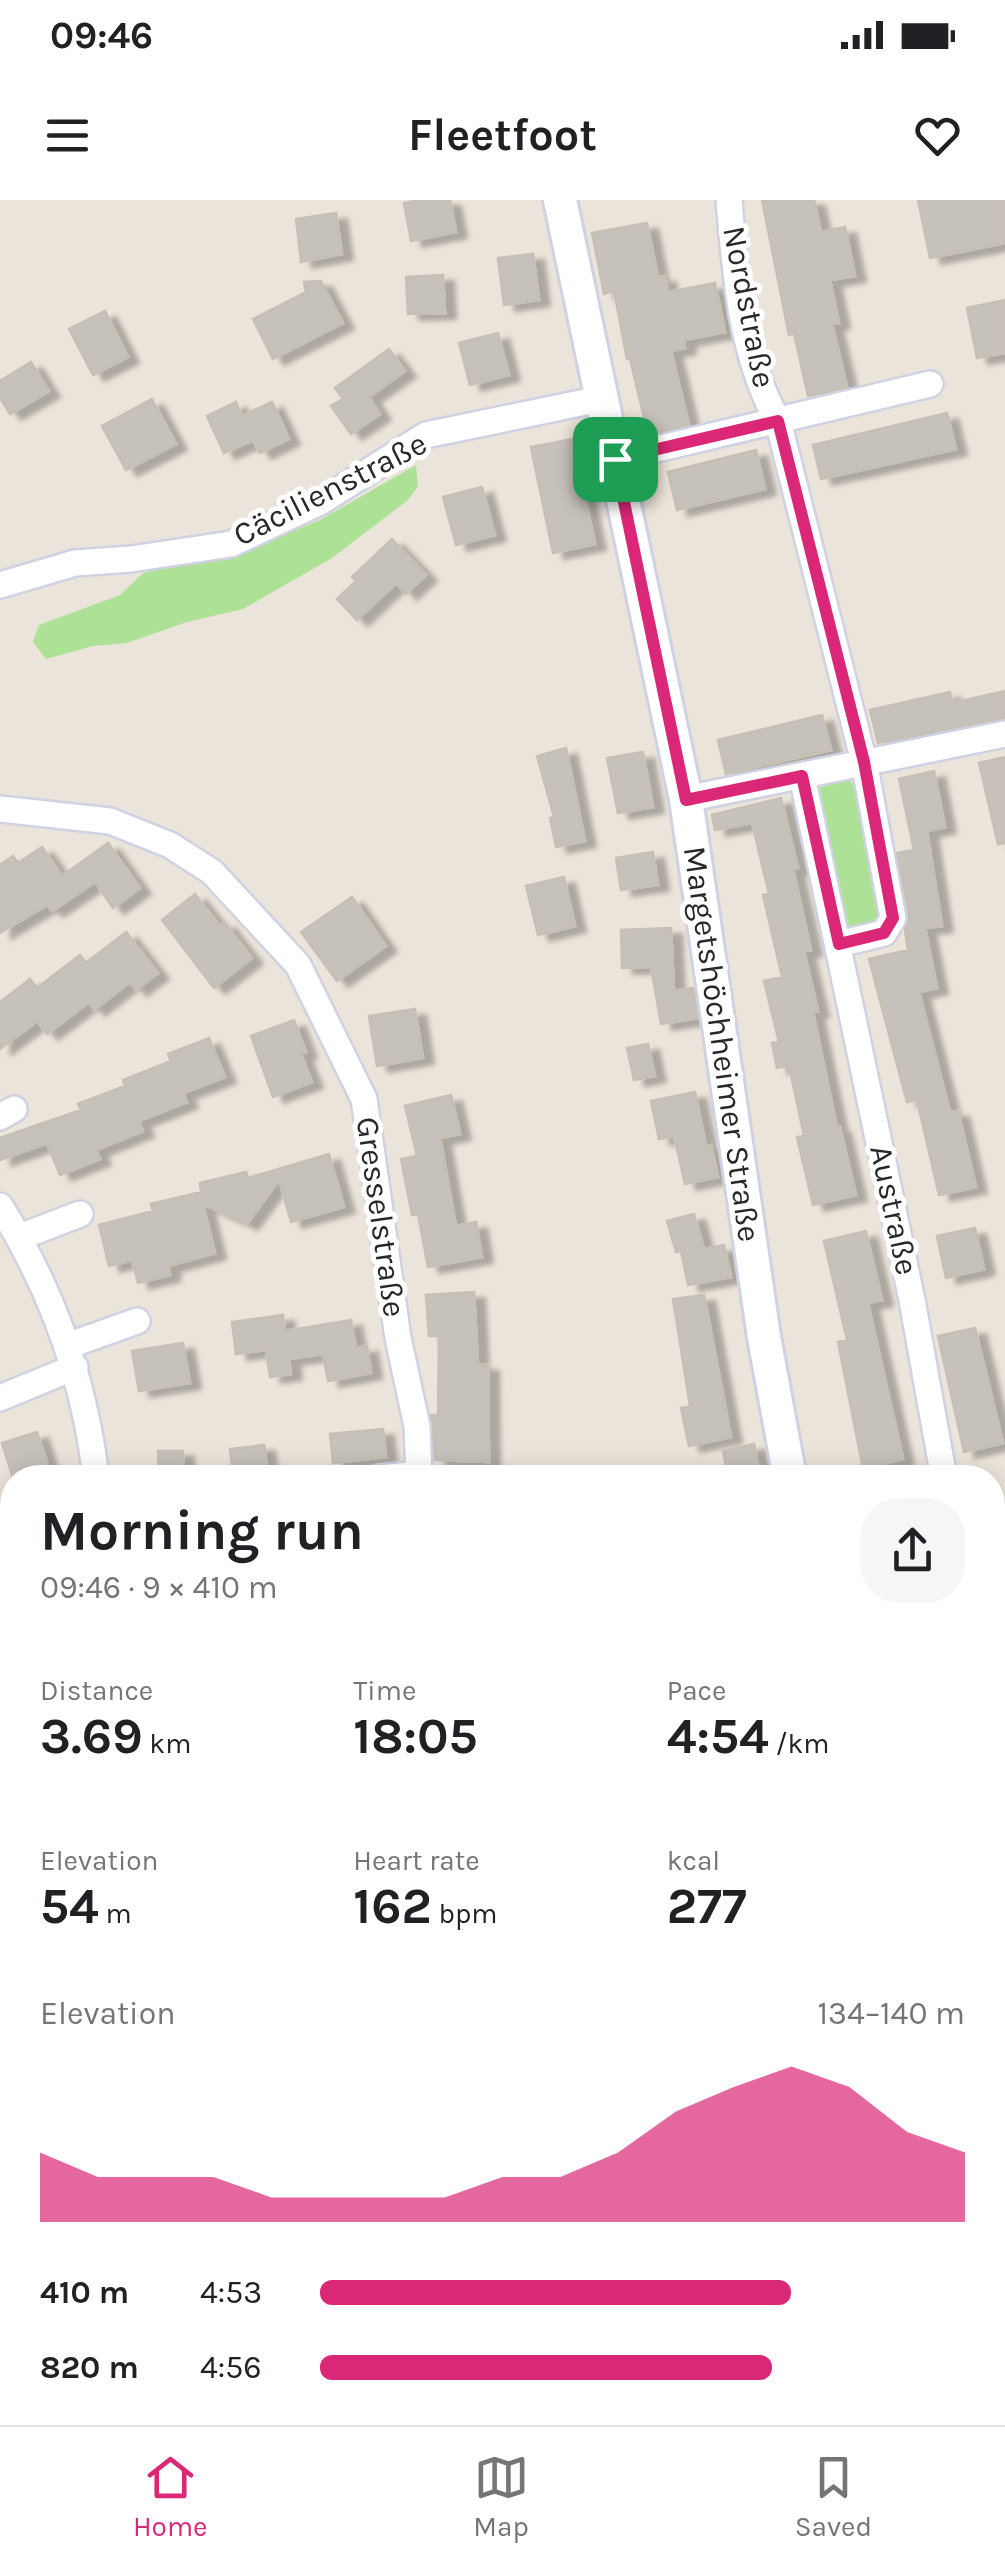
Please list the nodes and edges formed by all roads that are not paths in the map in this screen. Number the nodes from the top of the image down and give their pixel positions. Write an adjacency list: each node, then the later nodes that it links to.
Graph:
1 (560, 200): 4 (street, Margetshöchheimer Straße)
2 (729, 200): 5 (street, Nordstraße)
3 (930, 384): 5 (street)
4 (600, 398): 6 (street, Margetshöchheimer Straße); 7 (street, Cäcilienstraße)
5 (778, 421): 6 (street); 9 (street, Nordstraße)
6 (615, 459): 11 (street, Margetshöchheimer Straße)
7 (0, 586)
8 (1005, 734): 9 (street)
9 (864, 762): 10 (street); 13 (street)
10 (802, 776): 11 (street); 13 (street, Austraße)
11 (686, 800): 22 (street, Margetshöchheimer Straße)
12 (0, 809): 21 (street, Gresselstraße)
13 (839, 944): 23 (street, Austraße)
14 (0, 1206): 16 (street)
15 (80, 1214): 16 (street)
16 (20, 1238): 18 (street)
17 (137, 1322): 18 (street)
18 (71, 1356): 19 (street); 20 (street)
19 (0, 1398)
20 (93, 1465)
21 (419, 1465)
22 (788, 1465)
23 (942, 1465)

